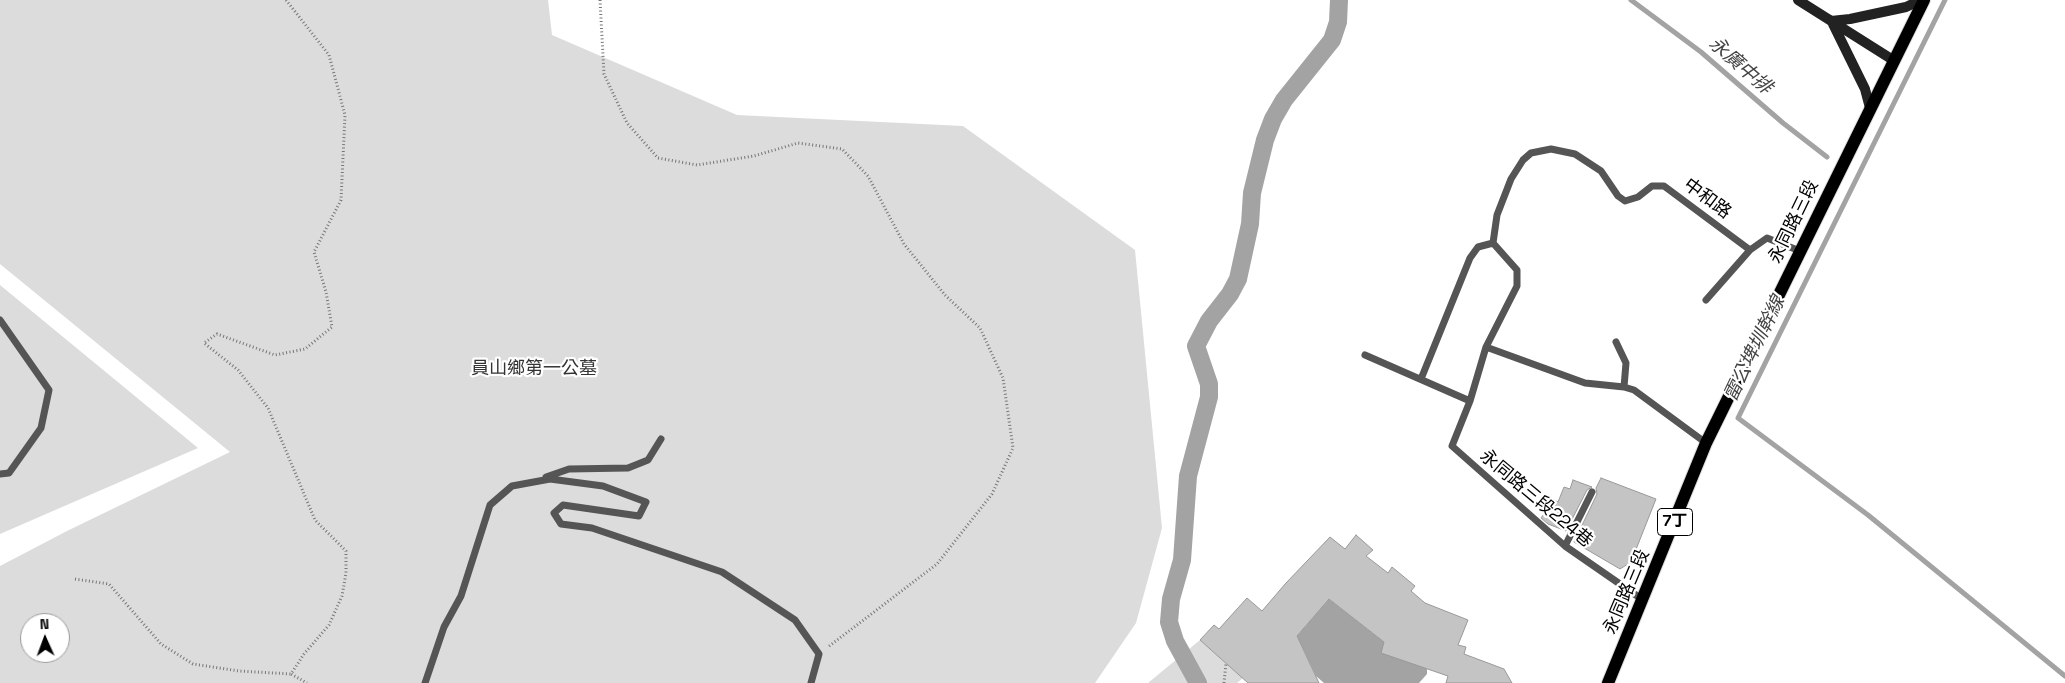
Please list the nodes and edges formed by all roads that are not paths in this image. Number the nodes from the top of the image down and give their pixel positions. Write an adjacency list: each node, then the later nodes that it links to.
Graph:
1 (1798, 0): 3 (street)
2 (1922, 0): 3 (street); 4 (main road, 永同路三段 / 7丁)
3 (1831, 21): 4 (street); 5 (street)
4 (1893, 60): 5 (main road, 永同路三段 / 7丁)
5 (1870, 108): 8 (main road, 永同路三段 / 7丁)
6 (1493, 243): 7 (lane, 中和路); 12 (lane); 14 (lane)
7 (1750, 250): 8 (lane); 9 (lane)
8 (1800, 251): 18 (main road, 永同路三段 / 7丁)
9 (1706, 300)
10 (0, 320): 19 (lane)
11 (1616, 342): 15 (lane)
12 (1486, 347): 15 (lane); 16 (lane)
13 (1365, 356): 14 (lane)
14 (1421, 380): 16 (lane)
15 (1624, 387): 18 (lane)
16 (1470, 401): 22 (lane, 永同路三段224巷)
17 (661, 439): 20 (lane)
18 (1706, 443): 23 (main road, 永同路三段 / 7丁)
19 (0, 474)
20 (534, 482): 24 (lane); 25 (lane)
21 (1592, 492): 22 (lane)
22 (1565, 546): 23 (lane, 永同路三段224巷)
23 (1643, 600): 26 (main road, 永同路三段 / 7丁)
24 (425, 683)
25 (810, 683)
26 (1608, 683)

